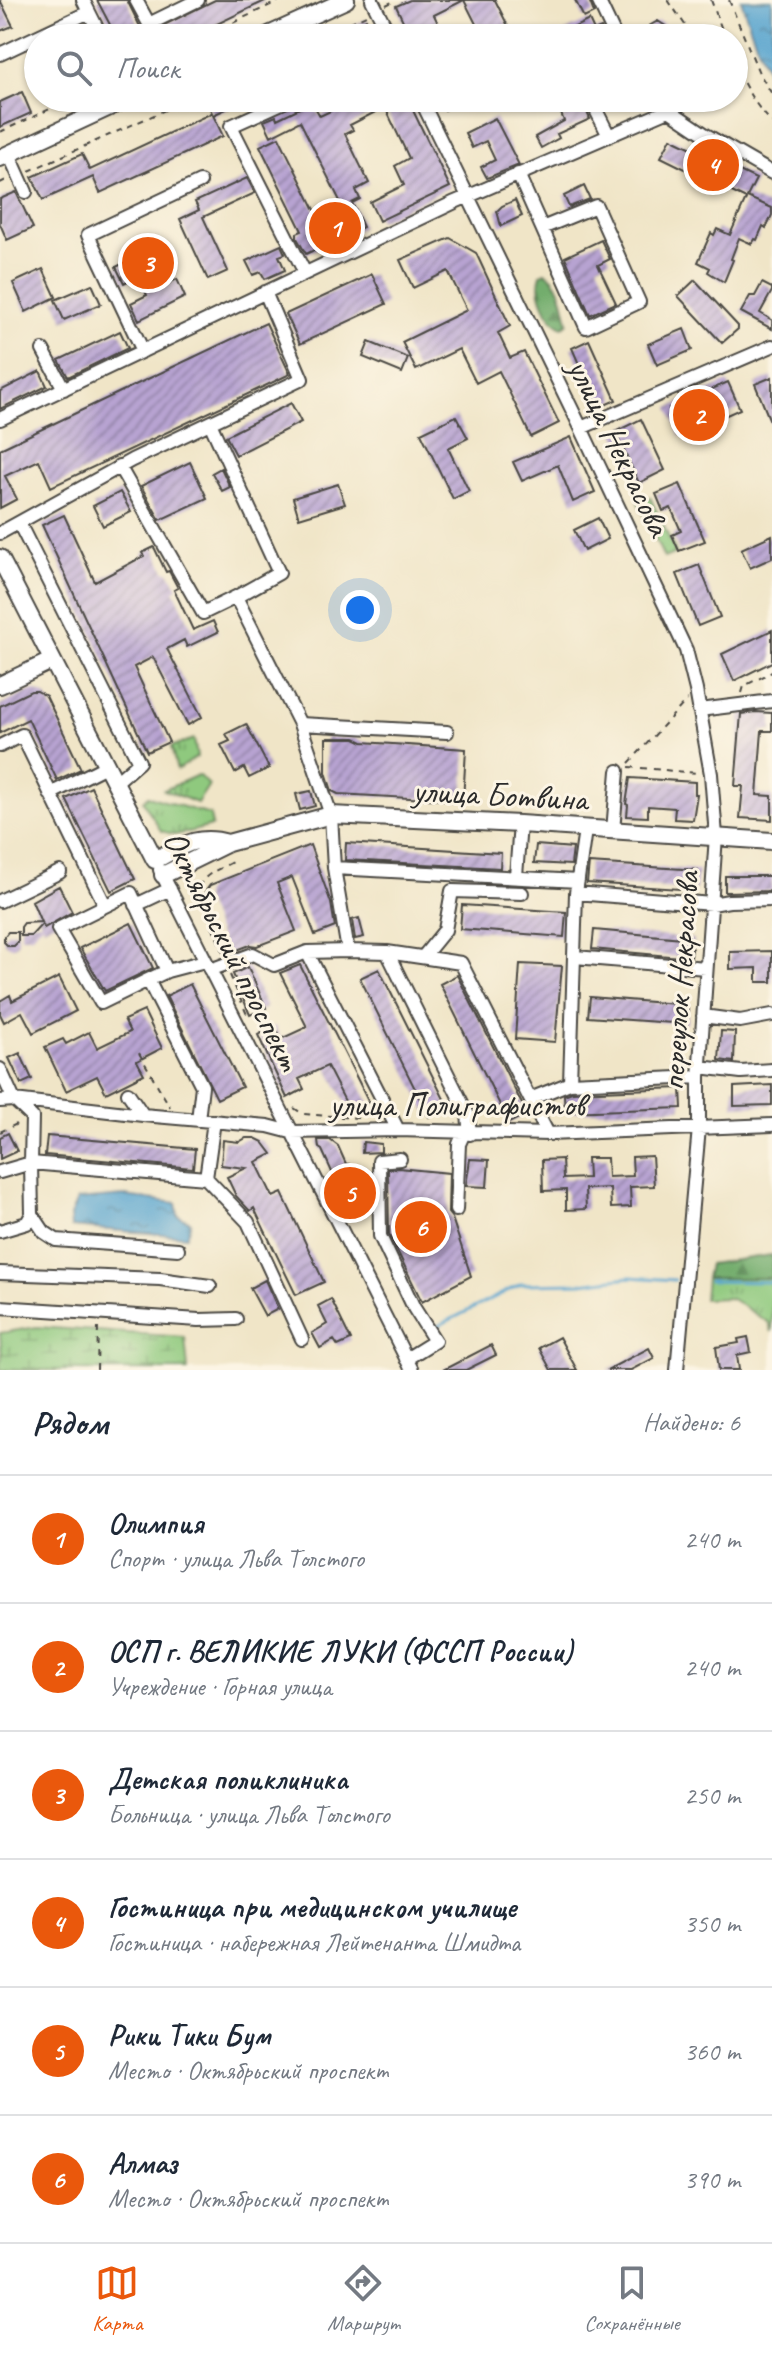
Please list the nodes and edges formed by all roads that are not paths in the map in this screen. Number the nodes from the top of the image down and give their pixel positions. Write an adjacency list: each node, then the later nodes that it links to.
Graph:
1 (83, 0): 7 (street)
2 (136, 0): 3 (street)
3 (198, 0)
4 (346, 0): 10 (main road)
5 (598, 0): 12 (street)
6 (375, 4): 11 (street)
7 (89, 12): 8 (street); 9 (street)
8 (68, 24)
9 (95, 24)
10 (293, 24)
11 (384, 24)
12 (609, 24)
13 (24, 45): 14 (street)
14 (0, 54)
15 (99, 112): 22 (main road)
16 (262, 112): 29 (street)
17 (427, 112): 27 (street, улица Некрасова)
18 (597, 112): 21 (street)
19 (664, 112): 21 (street)
20 (672, 112): 23 (street)
21 (609, 136): 24 (street)
22 (5, 156): 26 (street)
23 (772, 173)
24 (518, 174): 27 (street); 28 (street)
25 (200, 182): 33 (street)
26 (26, 192)
27 (468, 196): 29 (street); 37 (street, улица Некрасова)
28 (542, 228): 28 (street)
29 (305, 273): 30 (street)
30 (265, 292): 33 (street); 36 (street)
31 (772, 346): 37 (street)
32 (43, 350): 34 (street)
33 (143, 351): 34 (street)
34 (64, 389): 35 (street)
35 (0, 419)
36 (210, 423): 38 (street); 42 (street)
37 (581, 428): 46 (street, улица Некрасова)
38 (119, 466): 39 (street); 42 (street)
39 (19, 523): 40 (street); 52 (street)
40 (0, 533)
41 (0, 558): 43 (main road, Октябрьский проспект)
42 (236, 597): 47 (street)
43 (51, 661): 44 (main road); 50 (main road, Октябрьский проспект)
44 (0, 685)
45 (772, 701): 46 (street)
46 (699, 710): 58 (street, улица Некрасова)
47 (300, 724): 48 (street); 54 (street)
48 (447, 732)
49 (0, 746): 53 (street)
50 (106, 766): 52 (main road, Октябрьский проспект); 53 (street)
51 (618, 771): 57 (street)
52 (115, 783): 61 (main road, Октябрьский проспект)
53 (50, 794): 71 (street)
54 (331, 815): 55 (main road, улица Ботвина); 60 (main road, улица Ботвина); 62 (street)
55 (520, 824): 56 (main road, улица Ботвина); 64 (street)
56 (585, 830): 57 (main road, улица Ботвина); 66 (street)
57 (613, 831): 58 (main road, улица Ботвина)
58 (716, 836): 59 (main road, улица Ботвина); 70 (street, переулок Некрасова)
59 (772, 841)
60 (228, 843): 61 (main road, улица Ботвина); 65 (main road, улица Ботвина)
61 (155, 860): 65 (street, Октябрьский проспект)
62 (334, 868): 64 (street); 73 (street)
63 (60, 872): 69 (street)
64 (516, 876): 66 (street)
65 (166, 882): 72 (street); 78 (street, Октябрьский проспект)
66 (577, 887): 70 (street); 77 (street)
67 (522, 893): 76 (street)
68 (772, 900): 70 (street)
69 (0, 901)
70 (712, 904): 79 (street, переулок Некрасова)
71 (105, 905): 72 (street); 81 (street)
72 (136, 905): 80 (street)
73 (348, 951): 74 (street); 75 (street)
74 (307, 952): 78 (street); 97 (street)
75 (387, 952): 76 (street); 99 (street)
76 (423, 957): 89 (street)
77 (575, 957): 79 (street); 87 (street)
78 (208, 965): 80 (street); 98 (street, Октябрьский проспект)
79 (706, 968): 83 (street, переулок Некрасова)
80 (167, 971): 81 (street)
81 (148, 980): 93 (street)
82 (772, 1015): 83 (street)
83 (703, 1016): 86 (street, переулок Некрасова)
84 (0, 1069): 90 (street)
85 (772, 1070): 86 (street)
86 (700, 1072): 87 (street); 96 (street, переулок Некрасова)
87 (570, 1083): 89 (street)
88 (128, 1093): 92 (street)
89 (530, 1099): 100 (street)
90 (14, 1100): 91 (street, улица Полиграфистов); 92 (street, улица Полиграфистов); 102 (street)
91 (0, 1101)
92 (143, 1115): 93 (street, улица Полиграфистов)
93 (198, 1120): 94 (street, улица Полиграфистов)
94 (214, 1121): 98 (street, улица Полиграфистов); 104 (street)
95 (772, 1125): 96 (street, улица Полиграфистов)
96 (699, 1128): 100 (street, улица Полиграфистов); 115 (street, переулок Некрасова)
97 (398, 1130): 98 (street, улица Полиграфистов); 99 (street, улица Полиграфистов)
98 (291, 1132): 114 (street, Октябрьский проспект)
99 (467, 1133): 100 (street, улица Полиграфистов); 105 (street)
100 (548, 1134)
101 (400, 1159): 114 (street)
102 (31, 1163): 103 (street); 104 (street); 106 (street)
103 (0, 1172)
104 (206, 1178): 113 (street)
105 (456, 1210)
106 (32, 1214): 107 (street); 108 (street)
107 (0, 1231)
108 (178, 1249)
109 (0, 1273): 110 (street)
110 (210, 1286)
111 (0, 1307): 112 (street)
112 (236, 1319)
113 (302, 1339)
114 (409, 1364)
115 (677, 1370)

